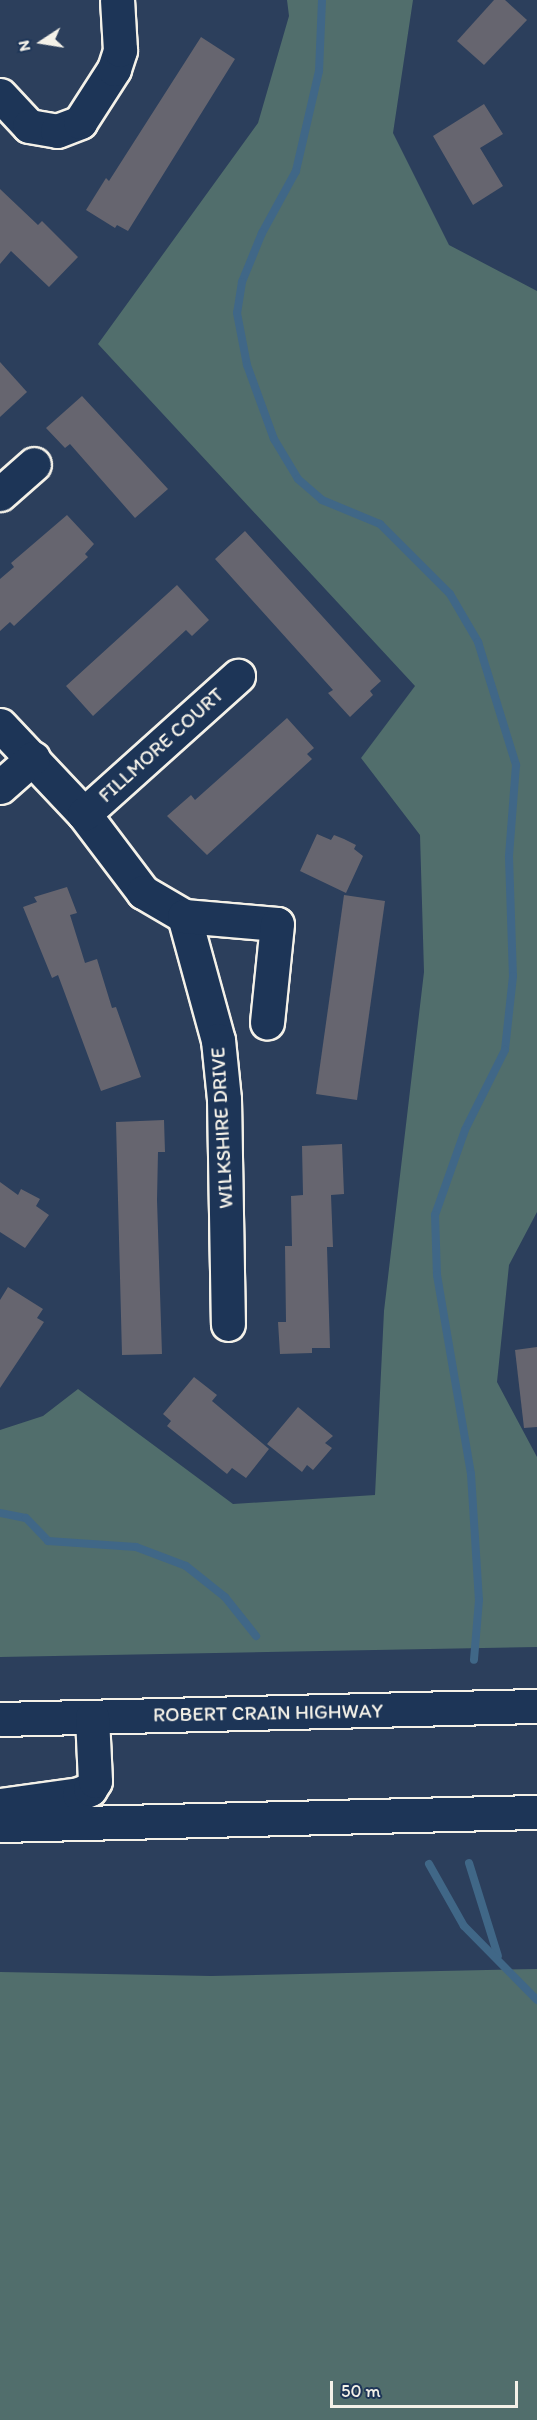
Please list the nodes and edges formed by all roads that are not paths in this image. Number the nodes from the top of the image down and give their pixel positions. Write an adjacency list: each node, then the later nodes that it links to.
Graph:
1 (117, 0): 2 (main road)
2 (0, 95)
3 (34, 464): 4 (main road)
4 (0, 494)
5 (238, 676): 9 (main road, FILLMORE COURT)
6 (0, 725): 7 (main road)
7 (33, 758): 8 (main road); 9 (main road)
8 (0, 788)
9 (84, 814): 10 (main road)
10 (184, 916): 11 (main road); 12 (main road, WILKSHIRE DRIVE)
11 (267, 1022)
12 (228, 1324)
13 (537, 1706): 14 (main road, ROBERT CRAIN HIGHWAY)
14 (92, 1717): 15 (main road, ROBERT CRAIN HIGHWAY); 16 (main road)
15 (0, 1719)
16 (0, 1805)
17 (537, 1812): 18 (main road)
18 (0, 1825)

